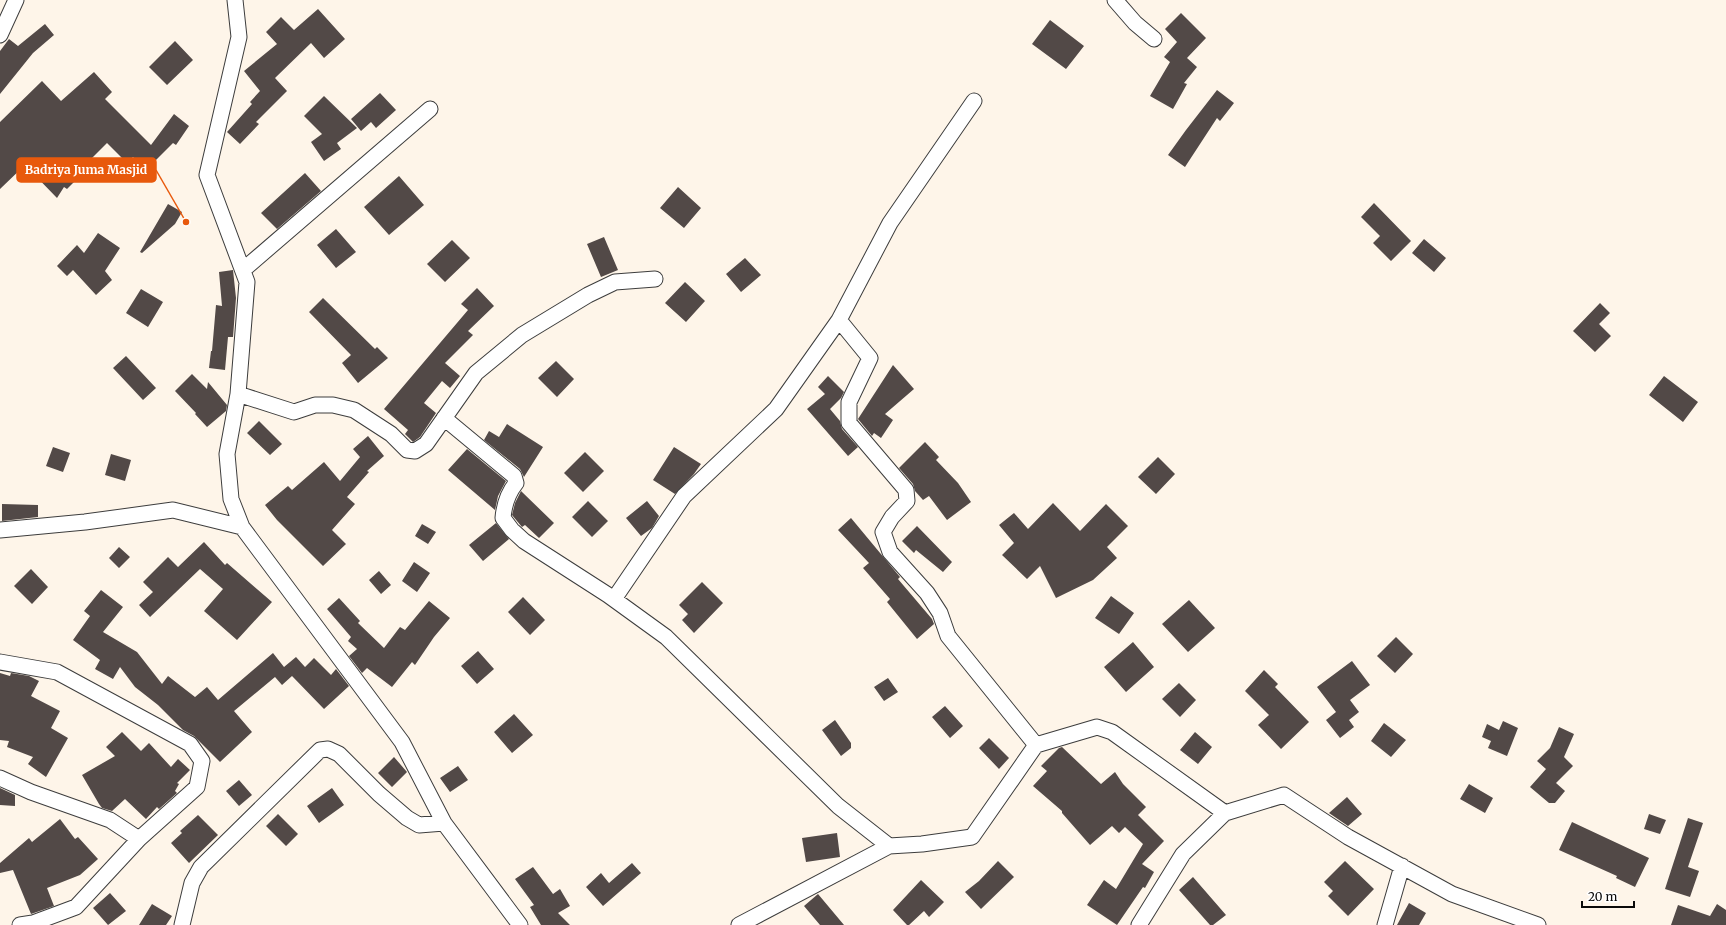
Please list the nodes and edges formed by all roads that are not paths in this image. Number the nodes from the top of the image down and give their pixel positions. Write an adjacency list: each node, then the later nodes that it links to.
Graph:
1 (16, 0): 4 (street)
2 (235, 0): 8 (street)
3 (1115, 0): 5 (street)
4 (0, 35)
5 (1154, 39)
6 (974, 101): 10 (street)
7 (430, 110): 8 (street)
8 (243, 270): 11 (street)
9 (655, 279): 12 (street)
10 (839, 320): 15 (street); 17 (street)
11 (238, 394): 12 (street); 13 (street)
12 (444, 418): 15 (street)
13 (242, 526): 14 (street); 20 (street)
14 (0, 530)
15 (614, 599): 22 (street)
16 (0, 662): 21 (street)
17 (1036, 745): 19 (street); 22 (street)
18 (0, 778): 21 (street)
19 (1224, 813): 23 (street); 28 (street)
20 (444, 822): 25 (street); 26 (street)
21 (140, 839): 24 (street)
22 (889, 846): 27 (street)
23 (1402, 866): 29 (street); 30 (street)
24 (20, 925)
25 (182, 925)
26 (520, 925)
27 (739, 925)
28 (1139, 925)
29 (1385, 925)
30 (1538, 925)

